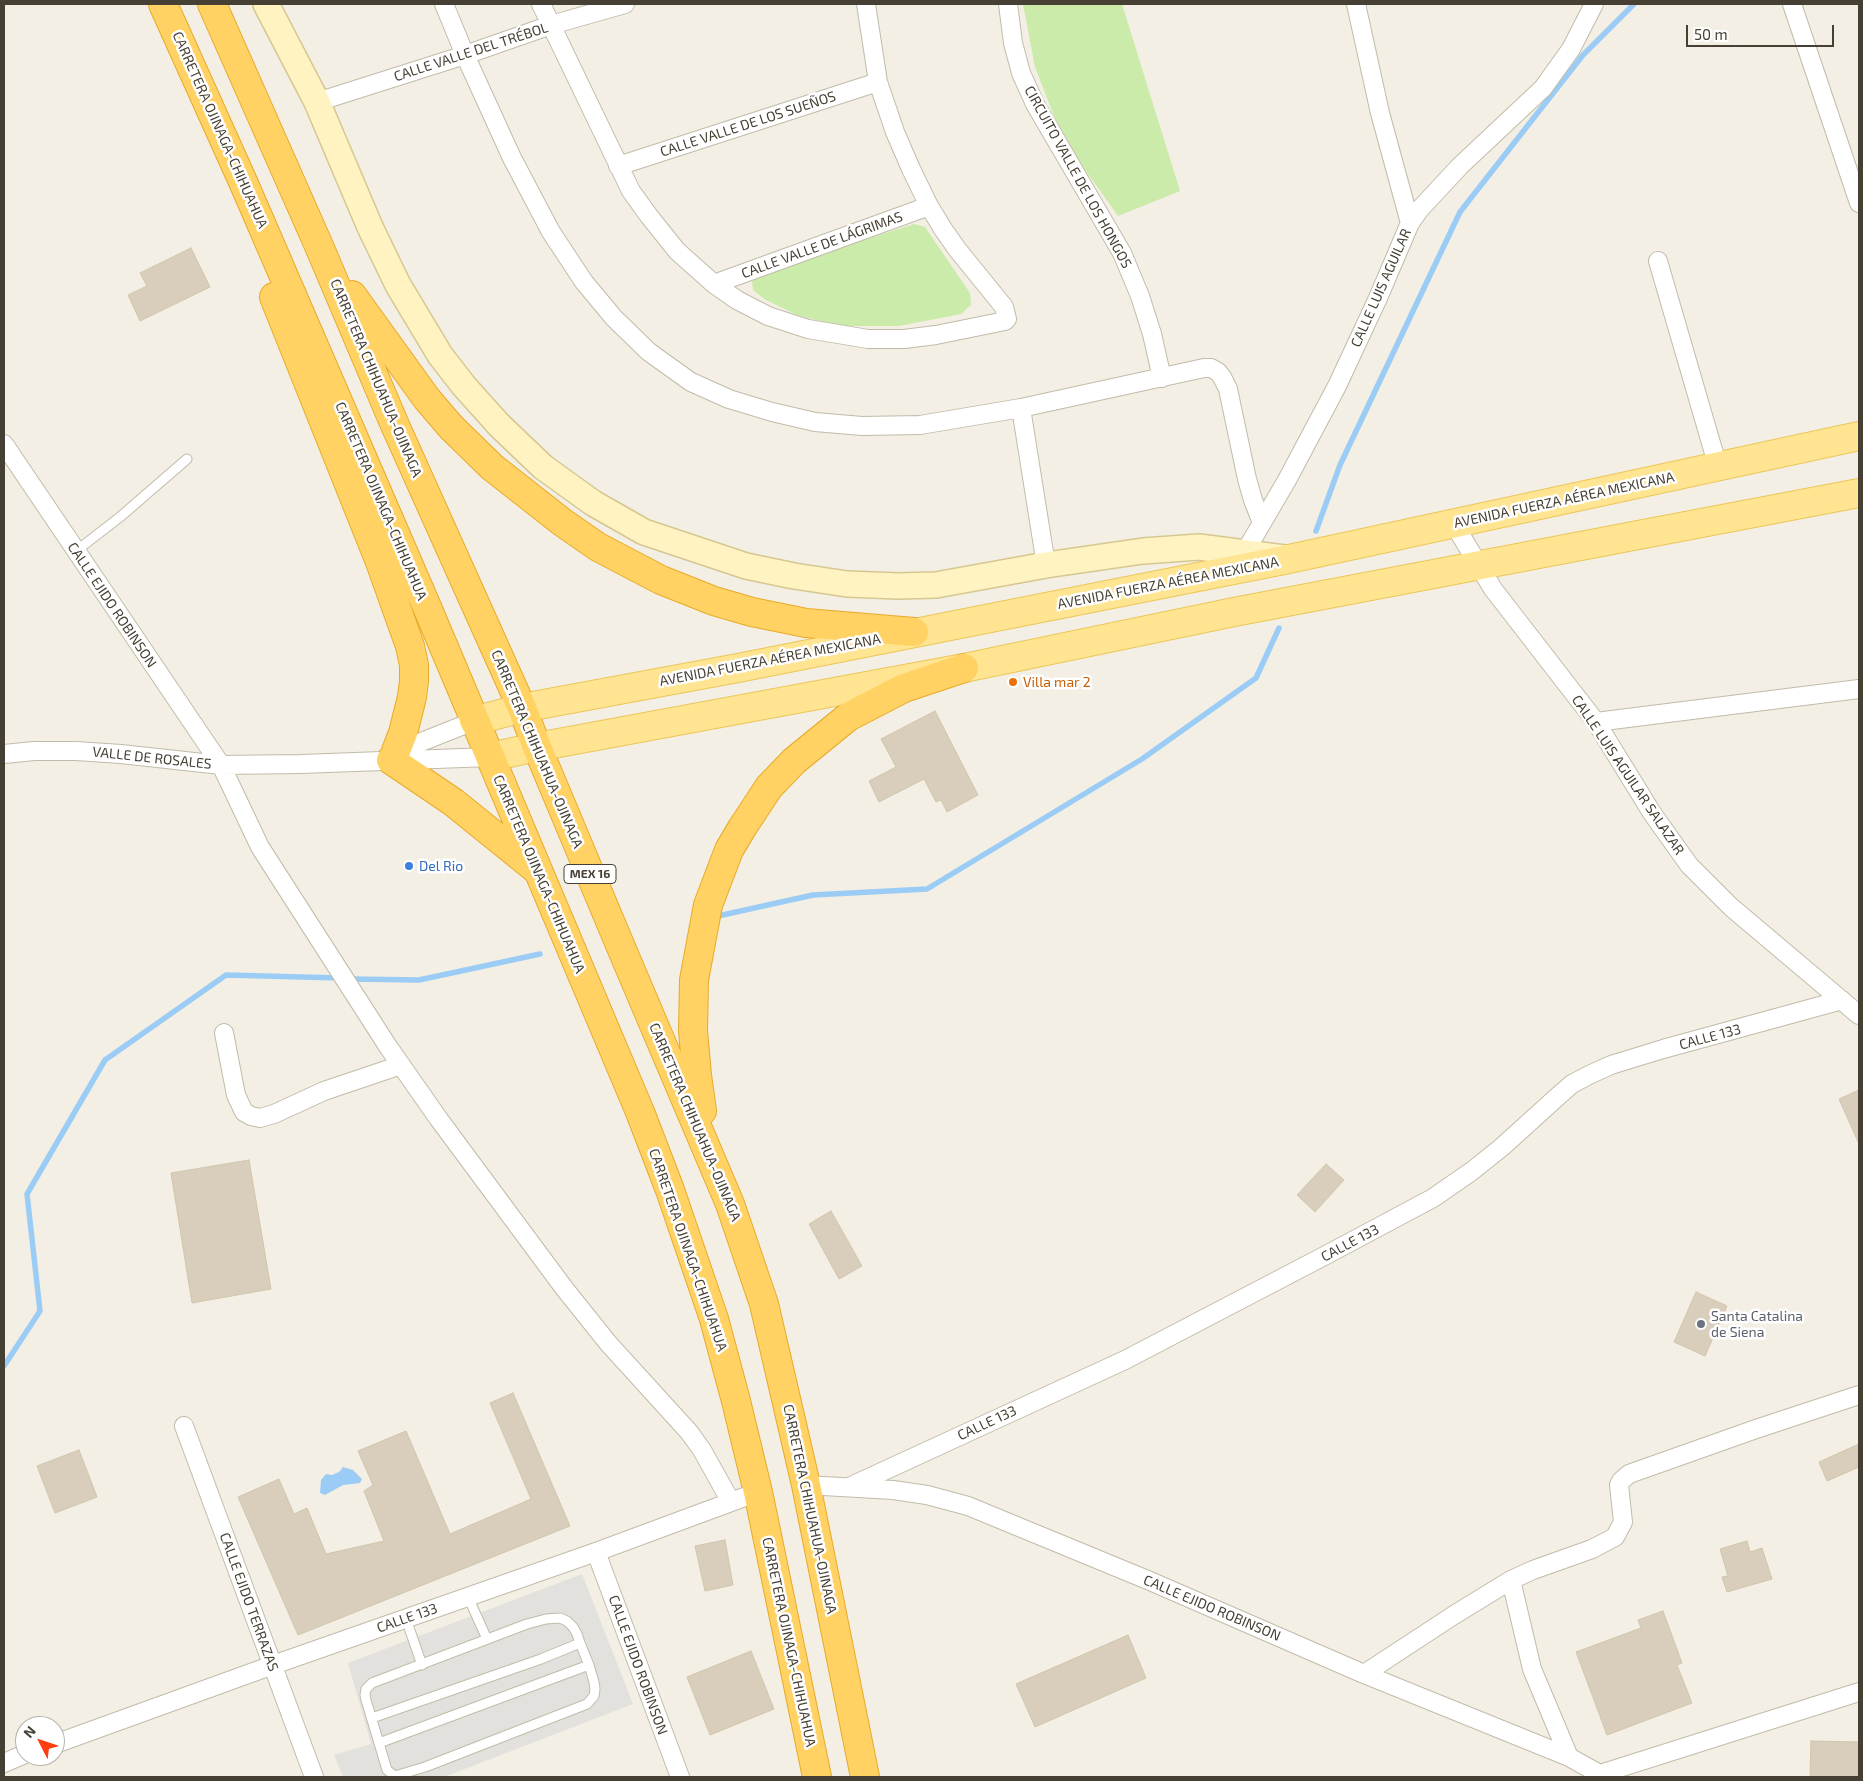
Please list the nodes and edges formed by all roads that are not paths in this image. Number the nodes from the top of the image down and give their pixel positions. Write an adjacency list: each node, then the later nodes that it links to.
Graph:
1 (163, 4): 20 (highway, CARRETERA OJINAGA-CHIHUAHUA / MEX 16)
2 (212, 4): 21 (highway, CARRETERA CHIHUAHUA-OJINAGA / MEX 16)
3 (266, 4): 15 (street)
4 (444, 4): 13 (street)
5 (541, 4): 12 (street)
6 (625, 4): 12 (street, CALLE VALLE DEL TRÉBOL)
7 (866, 4): 14 (street)
8 (1008, 4): 26 (street, CIRCUITO VALLE DE LOS HONGOS)
9 (1356, 4): 19 (street, CALLE LUIS AGUILAR)
10 (1594, 4): 19 (street)
11 (1792, 4): 17 (street)
12 (551, 25): 13 (street, CALLE VALLE DEL TRÉBOL); 16 (street)
13 (465, 55): 15 (street, CALLE VALLE DEL TRÉBOL); 27 (street)
14 (878, 82): 16 (street, CALLE VALLE DE LOS SUEÑOS); 18 (street)
15 (317, 102): 38 (street)
16 (618, 166): 23 (street)
17 (1859, 204)
18 (929, 206): 23 (street, CALLE VALLE DE LÁGRIMAS); 23 (street)
19 (1410, 223): 33 (street, CALLE LUIS AGUILAR)
20 (268, 239): 25 (highway, CARRETERA OJINAGA-CHIHUAHUA / MEX 16); 48 (highway)
21 (319, 246): 24 (highway, CARRETERA CHIHUAHUA-OJINAGA / MEX 16); 40 (highway)
22 (1658, 261): 31 (street)
23 (714, 284)
24 (352, 323): 25 (highway); 43 (highway, CARRETERA CHIHUAHUA-OJINAGA / MEX 16)
25 (312, 341): 44 (highway, CARRETERA OJINAGA-CHIHUAHUA / MEX 16)
26 (1162, 378): 27 (street); 33 (street)
27 (1021, 408): 38 (street)
28 (1859, 436): 31 (main road, AVENIDA FUERZA AÉREA MEXICANA)
29 (4, 444): 35 (street, CALLE EJIDO ROBINSON)
30 (187, 459): 35 (lane)
31 (1718, 467): 34 (main road, AVENIDA FUERZA AÉREA MEXICANA)
32 (1859, 493): 39 (main road)
33 (1262, 523): 36 (street, CALLE LUIS AGUILAR)
34 (1454, 524): 37 (main road, AVENIDA FUERZA AÉREA MEXICANA); 39 (street, CALLE LUIS AGUILAR SALAZAR)
35 (76, 551): 50 (street, CALLE EJIDO ROBINSON)
36 (1245, 552): 37 (street); 38 (street)
37 (1289, 559): 40 (main road, AVENIDA FUERZA AÉREA MEXICANA)
38 (1046, 565)
39 (1479, 565): 41 (main road); 45 (street, CALLE LUIS AGUILAR SALAZAR)
40 (914, 632): 43 (main road, AVENIDA FUERZA AÉREA MEXICANA)
41 (964, 668): 46 (main road); 56 (highway)
42 (1859, 689): 45 (street)
43 (522, 708): 44 (main road, AVENIDA FUERZA AÉREA MEXICANA); 46 (highway, CARRETERA CHIHUAHUA-OJINAGA / MEX 16)
44 (474, 721): 48 (street); 49 (highway, CARRETERA OJINAGA-CHIHUAHUA / MEX 16)
45 (1596, 722): 52 (street, CALLE LUIS AGUILAR SALAZAR)
46 (536, 747): 49 (main road); 56 (highway, CARRETERA CHIHUAHUA-OJINAGA / MEX 16)
47 (4, 754): 50 (street, VALLE DE ROSALES)
48 (387, 758): 49 (street, VALLE DE ROSALES); 50 (street, VALLE DE ROSALES); 51 (highway)
49 (490, 758): 51 (highway, CARRETERA OJINAGA-CHIHUAHUA / MEX 16)
50 (221, 765): 55 (street, CALLE EJIDO ROBINSON)
51 (537, 870): 61 (highway, CARRETERA OJINAGA-CHIHUAHUA / MEX 16)
52 (1842, 1000): 53 (street, CALLE LUIS AGUILAR SALAZAR); 60 (street, CALLE 133)
53 (1859, 1015)
54 (224, 1033): 55 (street)
55 (401, 1064): 62 (street, CALLE EJIDO ROBINSON)
56 (708, 1150): 59 (highway, CARRETERA CHIHUAHUA-OJINAGA / MEX 16)
57 (1859, 1395): 64 (street)
58 (184, 1426): 69 (street, CALLE EJIDO TERRAZAS)
59 (806, 1485): 60 (street, CALLE EJIDO ROBINSON); 82 (highway, CARRETERA CHIHUAHUA-OJINAGA / MEX 16)
60 (849, 1487): 72 (street, CALLE EJIDO ROBINSON)
61 (758, 1492): 62 (street, CALLE 133); 81 (highway, CARRETERA OJINAGA-CHIHUAHUA / MEX 16)
62 (731, 1502): 63 (street, CALLE 133)
63 (596, 1552): 65 (street, CALLE 133); 80 (street, CALLE EJIDO ROBINSON)
64 (1511, 1580): 72 (street); 77 (street)
65 (468, 1597): 66 (street, CALLE 133); 67 (lane)
66 (406, 1619): 69 (street, CALLE 133); 70 (lane)
67 (487, 1639): 68 (lane); 70 (lane)
68 (580, 1643): 71 (lane); 74 (lane)
69 (272, 1665): 75 (street, CALLE 133); 79 (street, CALLE EJIDO TERRAZAS)
70 (422, 1665): 74 (lane)
71 (589, 1665): 76 (lane); 76 (lane)
72 (1364, 1674): 77 (street, CALLE EJIDO ROBINSON)
73 (1859, 1692): 78 (street)
74 (372, 1718): 76 (lane)
75 (65, 1740)
76 (379, 1743)
77 (1568, 1757): 78 (street, CALLE EJIDO ROBINSON)
78 (1602, 1776)
79 (314, 1777)
80 (680, 1777)
81 (817, 1777)
82 (865, 1777)

